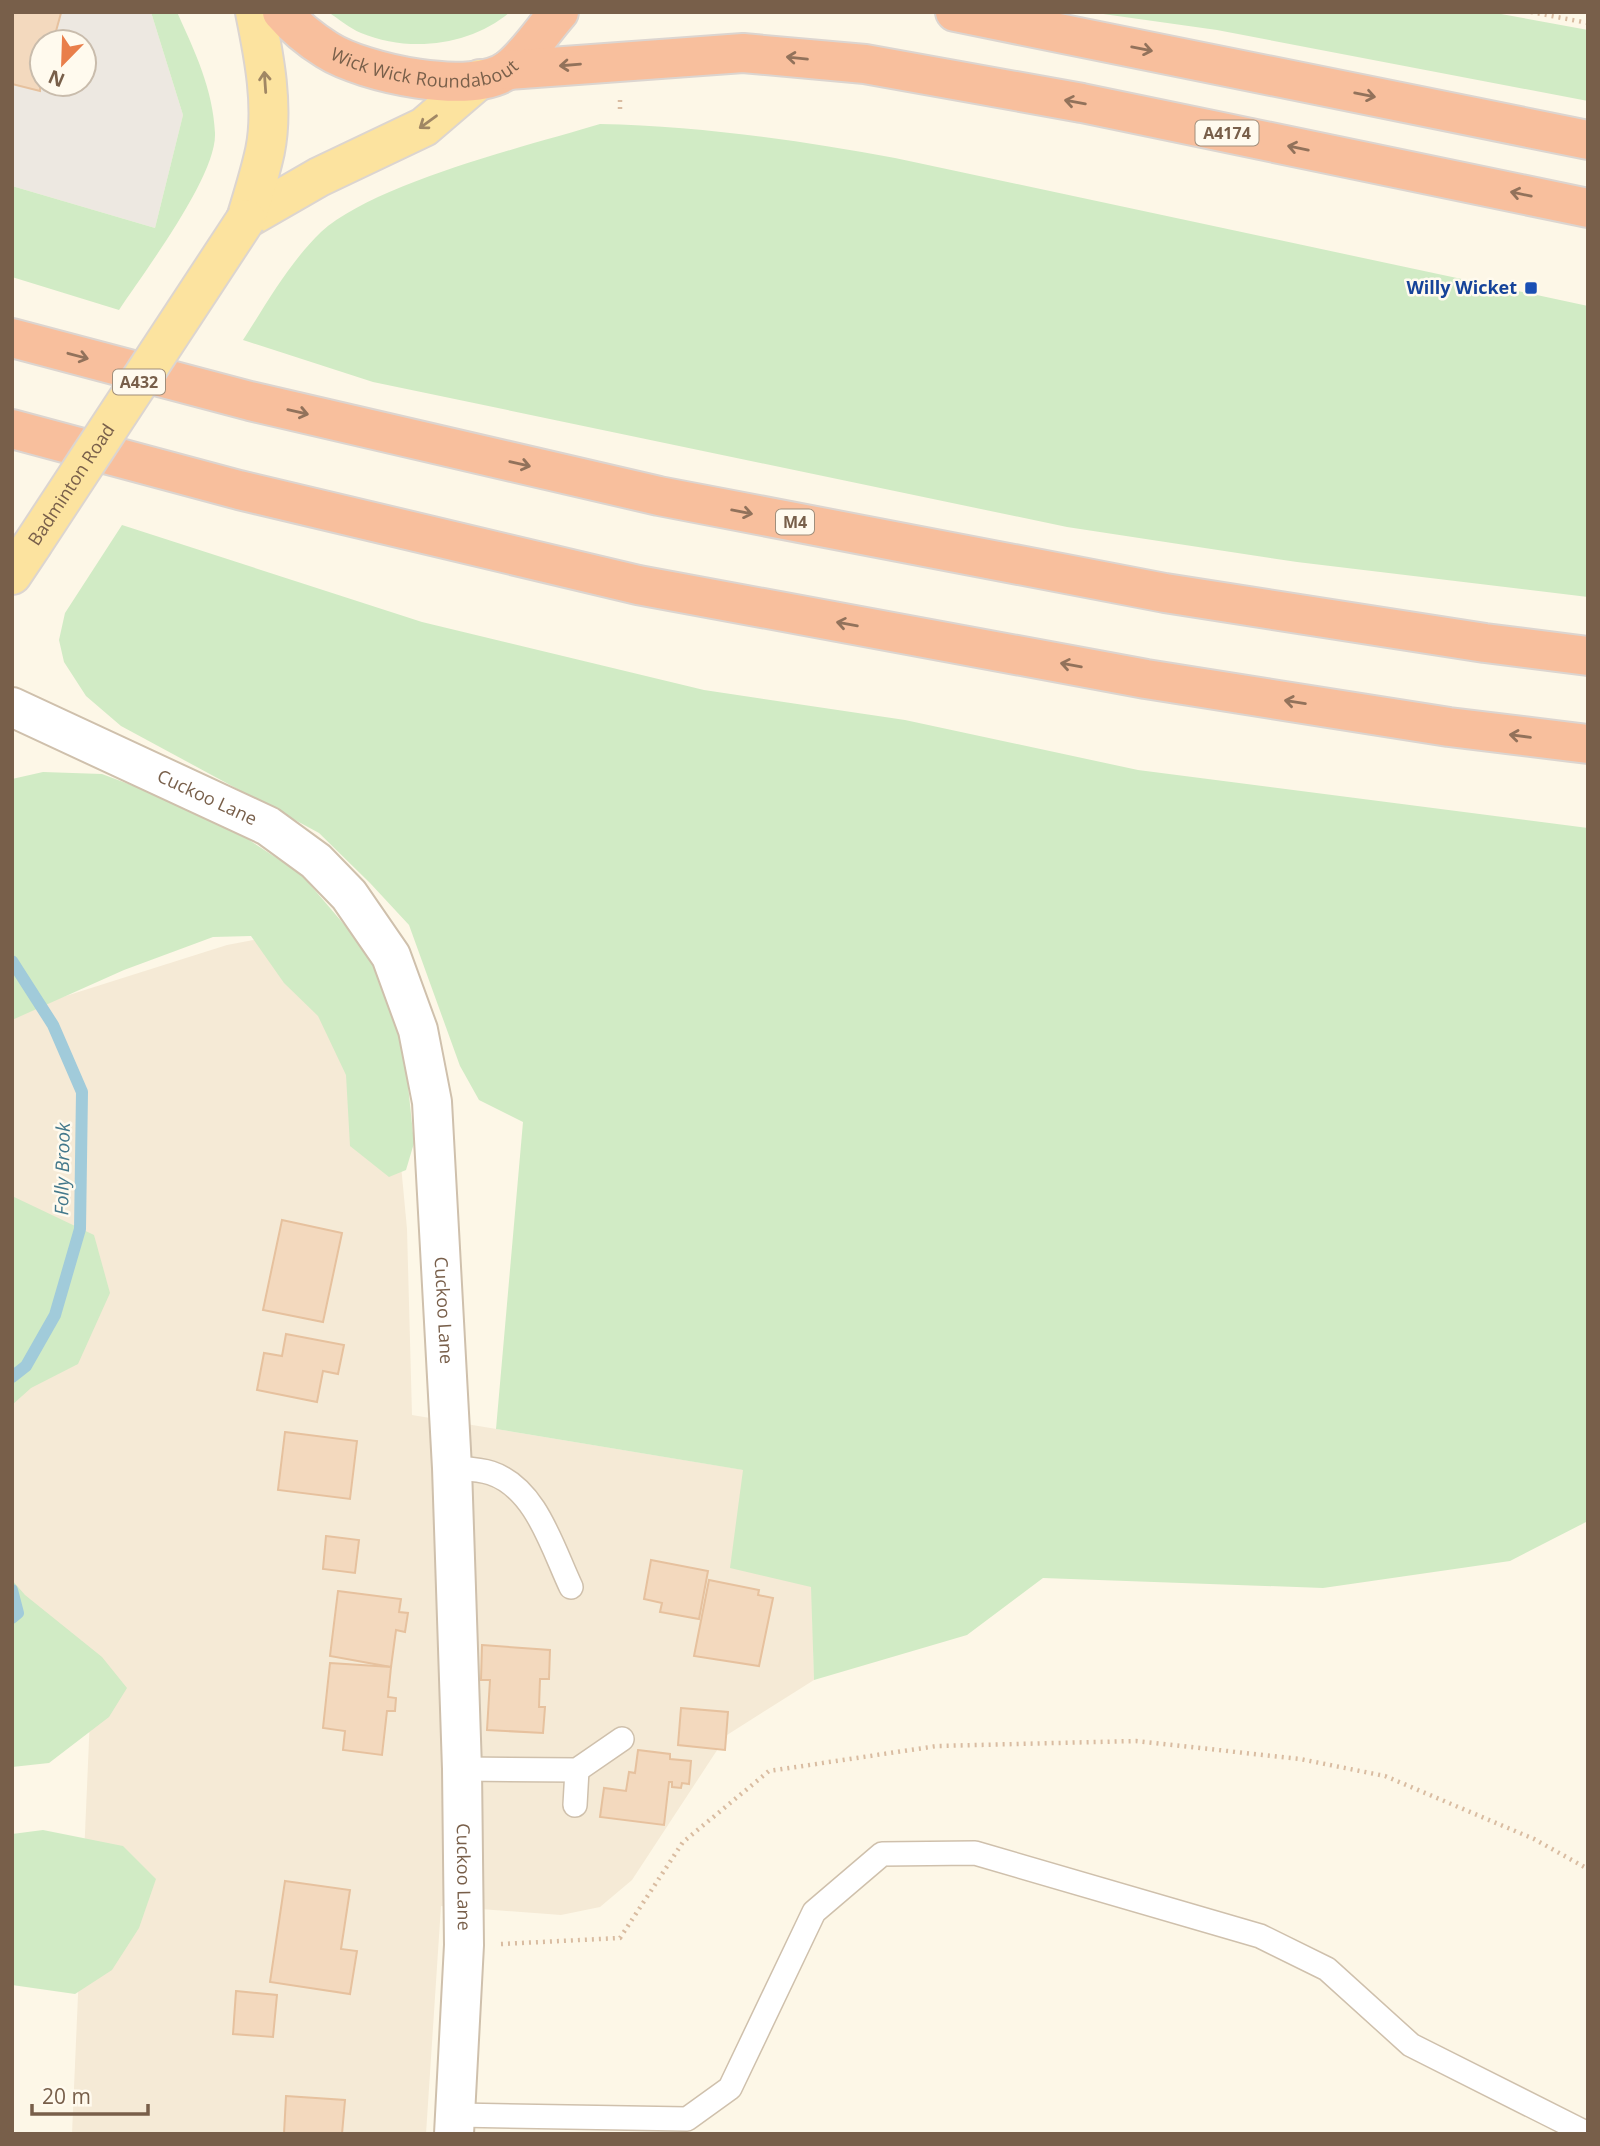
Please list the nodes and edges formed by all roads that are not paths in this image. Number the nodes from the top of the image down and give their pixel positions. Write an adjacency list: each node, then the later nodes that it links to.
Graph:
1 (255, 12): 8 (main road, Badminton Road / A432, one-way to 1)
2 (282, 12): 5 (highway, Wick Wick Roundabout)
3 (559, 12): 5 (highway, Wick Wick Roundabout)
4 (955, 12): 6 (highway, one-way to 6)
5 (494, 74): 7 (highway, A4174, one-way to 5); 8 (main road, Badminton Road / A432, one-way to 8)
6 (1588, 140)
7 (1588, 208)
8 (246, 219): 11 (main road, Badminton Road / A432, bridge)
9 (12, 338): 12 (highway, M4, one-way to 12)
10 (12, 429): 14 (highway, one-way to 10)
11 (22, 560)
12 (1588, 656)
13 (12, 707): 15 (street, Cuckoo Lane)
14 (1588, 744)
15 (452, 1468): 16 (lane); 18 (street, Cuckoo Lane)
16 (571, 1587)
17 (622, 1739): 19 (lane)
18 (462, 1769): 19 (lane); 21 (street, Cuckoo Lane)
19 (577, 1770): 20 (lane)
20 (575, 1805)
21 (455, 2124): 22 (lane)
22 (1588, 2134)

